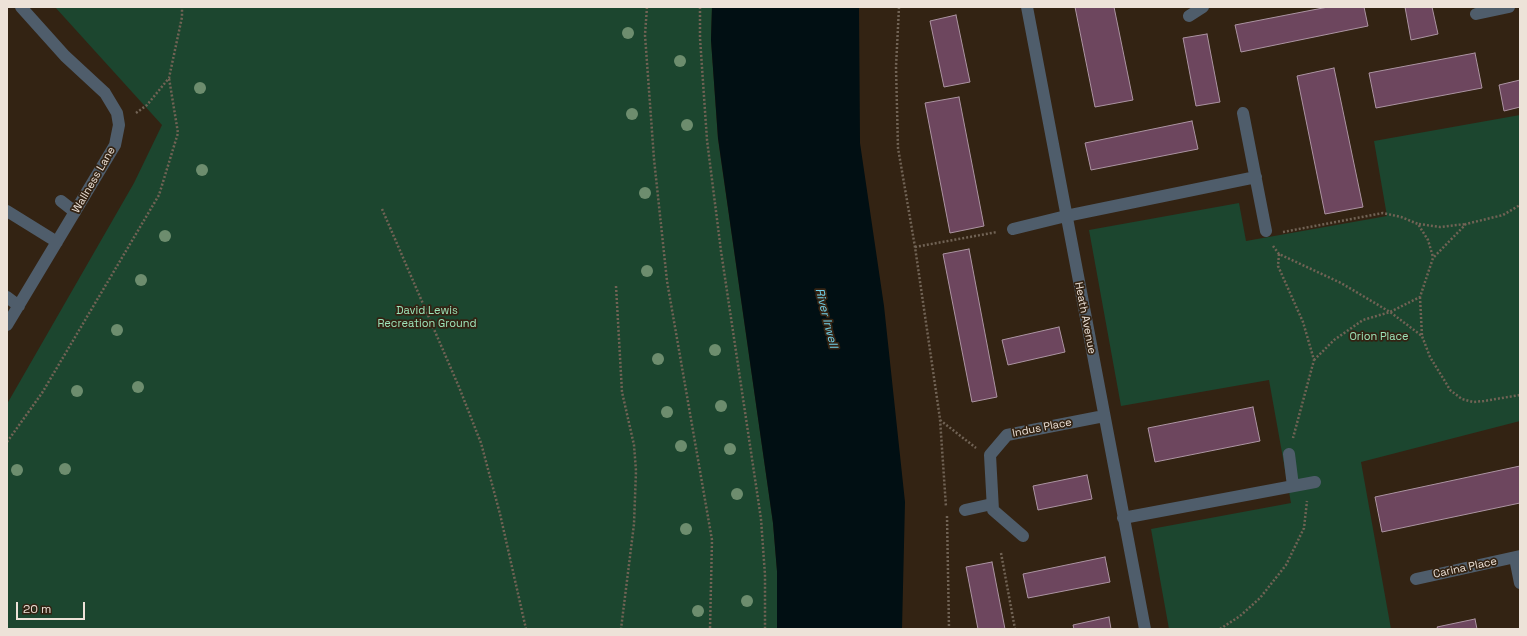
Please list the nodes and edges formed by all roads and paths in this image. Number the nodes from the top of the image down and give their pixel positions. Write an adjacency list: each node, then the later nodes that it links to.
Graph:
1 (21, 7): 13 (street)
2 (182, 7): 11 (path)
3 (647, 7): 55 (path)
4 (700, 7): 56 (path)
5 (899, 7): 26 (path)
6 (1027, 7): 20 (street, Heath Avenue)
7 (1203, 7): 10 (street)
8 (1509, 7): 9 (street)
9 (1476, 14)
10 (1189, 16)
11 (169, 78): 13 (path); 40 (path)
12 (1243, 113): 14 (street)
13 (119, 125): 19 (street, Wallness Lane)
14 (1256, 177): 20 (street); 24 (street)
15 (60, 201): 19 (street)
16 (1520, 205): 22 (path)
17 (382, 209): 53 (path)
18 (7, 211): 25 (street)
19 (76, 212): 25 (street, Wallness Lane)
20 (1066, 216): 23 (street); 38 (street, Heath Avenue)
21 (1418, 224): 22 (path); 24 (path); 28 (path)
22 (1466, 224): 28 (path)
23 (1013, 229): 26 (path)
24 (1266, 233): 27 (path)
25 (57, 242): 32 (street, Wallness Lane)
26 (915, 247): 39 (path)
27 (1279, 254): 33 (path); 36 (path)
28 (1433, 258): 31 (path)
29 (616, 286): 54 (path)
30 (7, 297): 32 (street)
31 (1420, 297): 33 (path); 35 (path)
32 (19, 306): 34 (street, Wallness Lane)
33 (1390, 312): 35 (path); 36 (path)
34 (7, 325)
35 (1422, 336): 37 (path)
36 (1314, 360): 41 (path)
37 (1520, 395)
38 (1104, 416): 42 (street, Indus Place); 47 (street, Heath Avenue)
39 (940, 420): 42 (path); 57 (path)
40 (7, 442)
41 (1289, 454): 44 (street)
42 (990, 455): 45 (street)
43 (1311, 483): 44 (street); 60 (path)
44 (1293, 486): 47 (street)
45 (992, 504): 46 (street); 48 (street)
46 (965, 510)
47 (1123, 518): 59 (street, Heath Avenue)
48 (1023, 536)
49 (1001, 553): 58 (path)
50 (1517, 557): 51 (street, Carina Place); 52 (street, Carina Place)
51 (1416, 579)
52 (1520, 583)
53 (526, 629)
54 (621, 629)
55 (710, 629)
56 (766, 629)
57 (949, 629)
58 (1015, 629)
59 (1145, 629)
60 (1220, 629)

